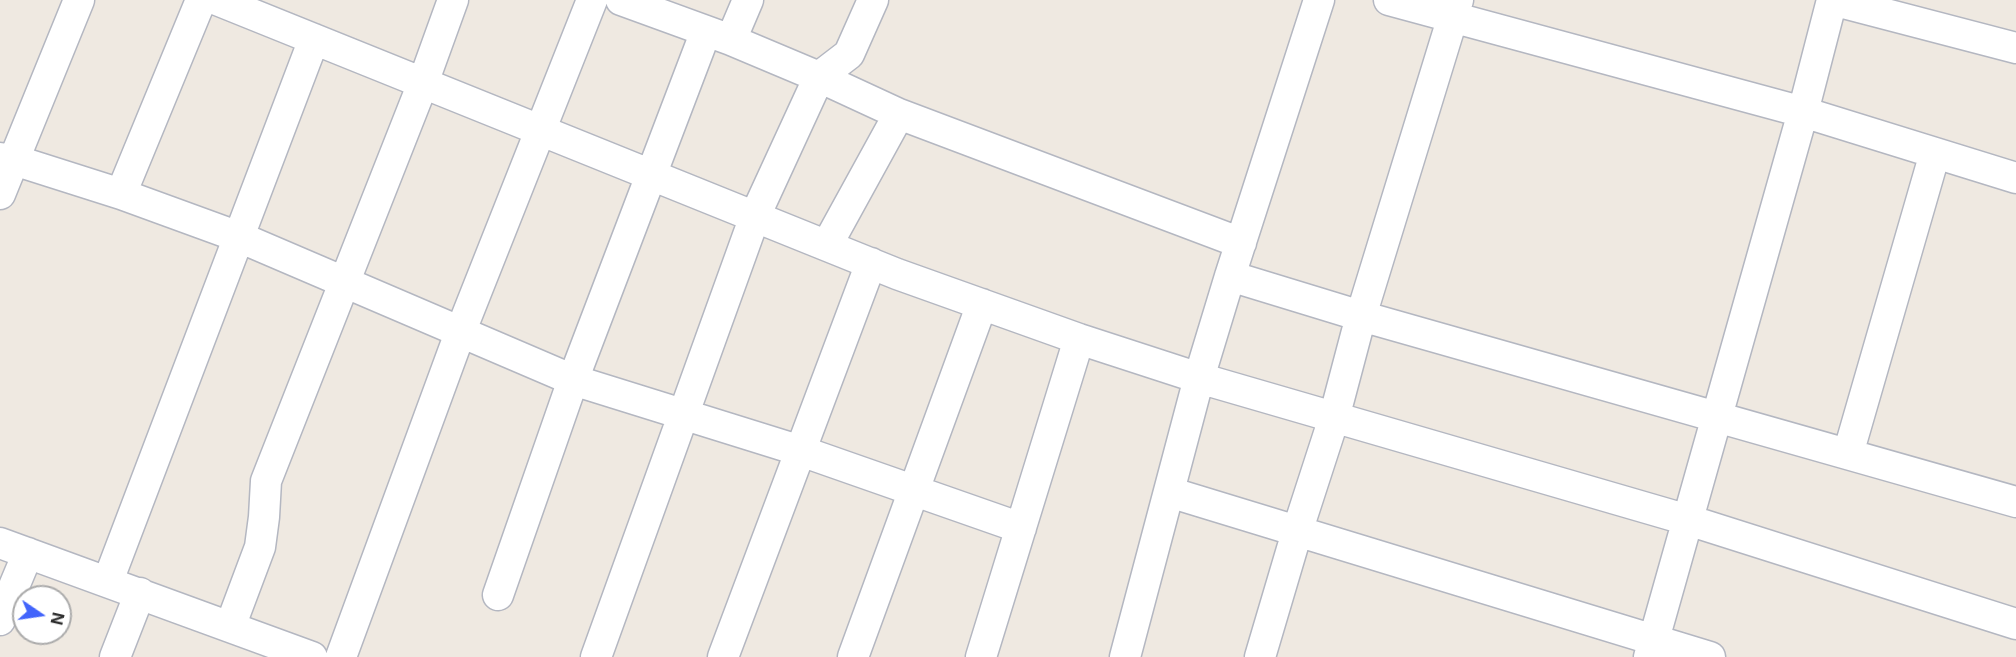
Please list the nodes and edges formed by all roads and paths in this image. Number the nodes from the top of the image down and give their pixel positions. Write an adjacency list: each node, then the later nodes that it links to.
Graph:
1 (79, 0): 22 (street)
2 (201, 0): 26 (street)
3 (217, 0): 14 (street)
4 (453, 0): 17 (street)
5 (592, 0): 20 (street)
6 (621, 0): 13 (street)
7 (748, 0): 13 (street)
8 (873, 0): 16 (street)
9 (1319, 0): 29 (street)
10 (1389, 0): 12 (street)
11 (1832, 0): 15 (street); 18 (street)
12 (1455, 8): 18 (street); 35 (street)
13 (719, 36): 16 (street); 23 (street)
14 (314, 39): 17 (street); 28 (street)
15 (2016, 48)
16 (819, 77): 19 (street); 27 (street)
17 (423, 83): 20 (street); 33 (street)
18 (1803, 112): 21 (street); 41 (street)
19 (899, 114): 29 (street); 30 (street)
20 (539, 129): 23 (street); 36 (street)
21 (1935, 153): 24 (street); 44 (street)
22 (7, 159): 25 (street); 26 (street)
23 (650, 174): 27 (street); 39 (street)
24 (2016, 178)
25 (0, 194)
26 (121, 194): 28 (street)
27 (755, 216): 30 (street); 40 (street)
28 (239, 237): 33 (street); 52 (street)
29 (1241, 243): 32 (street)
30 (827, 245): 31 (street)
31 (871, 263): 34 (street); 43 (street)
32 (1230, 276): 35 (street); 38 (street)
33 (344, 283): 36 (street); 57 (street)
34 (982, 304): 37 (street); 45 (street)
35 (1361, 316): 41 (street); 42 (street)
36 (460, 333): 39 (street); 61 (street)
37 (1079, 339): 38 (street); 49 (street)
38 (1199, 378): 42 (street); 46 (street)
39 (573, 380): 40 (street); 54 (street)
40 (684, 414): 43 (street); 62 (street)
41 (1716, 416): 44 (street); 48 (street)
42 (1334, 418): 48 (street); 50 (street)
43 (801, 451): 45 (street); 63 (street)
44 (1848, 454): 47 (street)
45 (913, 491): 49 (street); 64 (street)
46 (1169, 492): 50 (street); 66 (street)
47 (2016, 502)
48 (1688, 520): 56 (street); 58 (street)
49 (1021, 528): 65 (street)
50 (1297, 532): 58 (street); 67 (street)
51 (14, 548): 52 (street); 55 (street)
52 (108, 581): 53 (street)
53 (140, 593): 57 (street); 59 (street)
54 (498, 595)
55 (0, 620)
56 (2016, 624)
57 (246, 640): 60 (street)
58 (1651, 648): 68 (street)
59 (115, 657)
60 (312, 657)
61 (341, 657)
62 (596, 657)
63 (723, 657)
64 (853, 657)
65 (981, 657)
66 (1125, 657)
67 (1260, 657)
68 (1710, 657)

